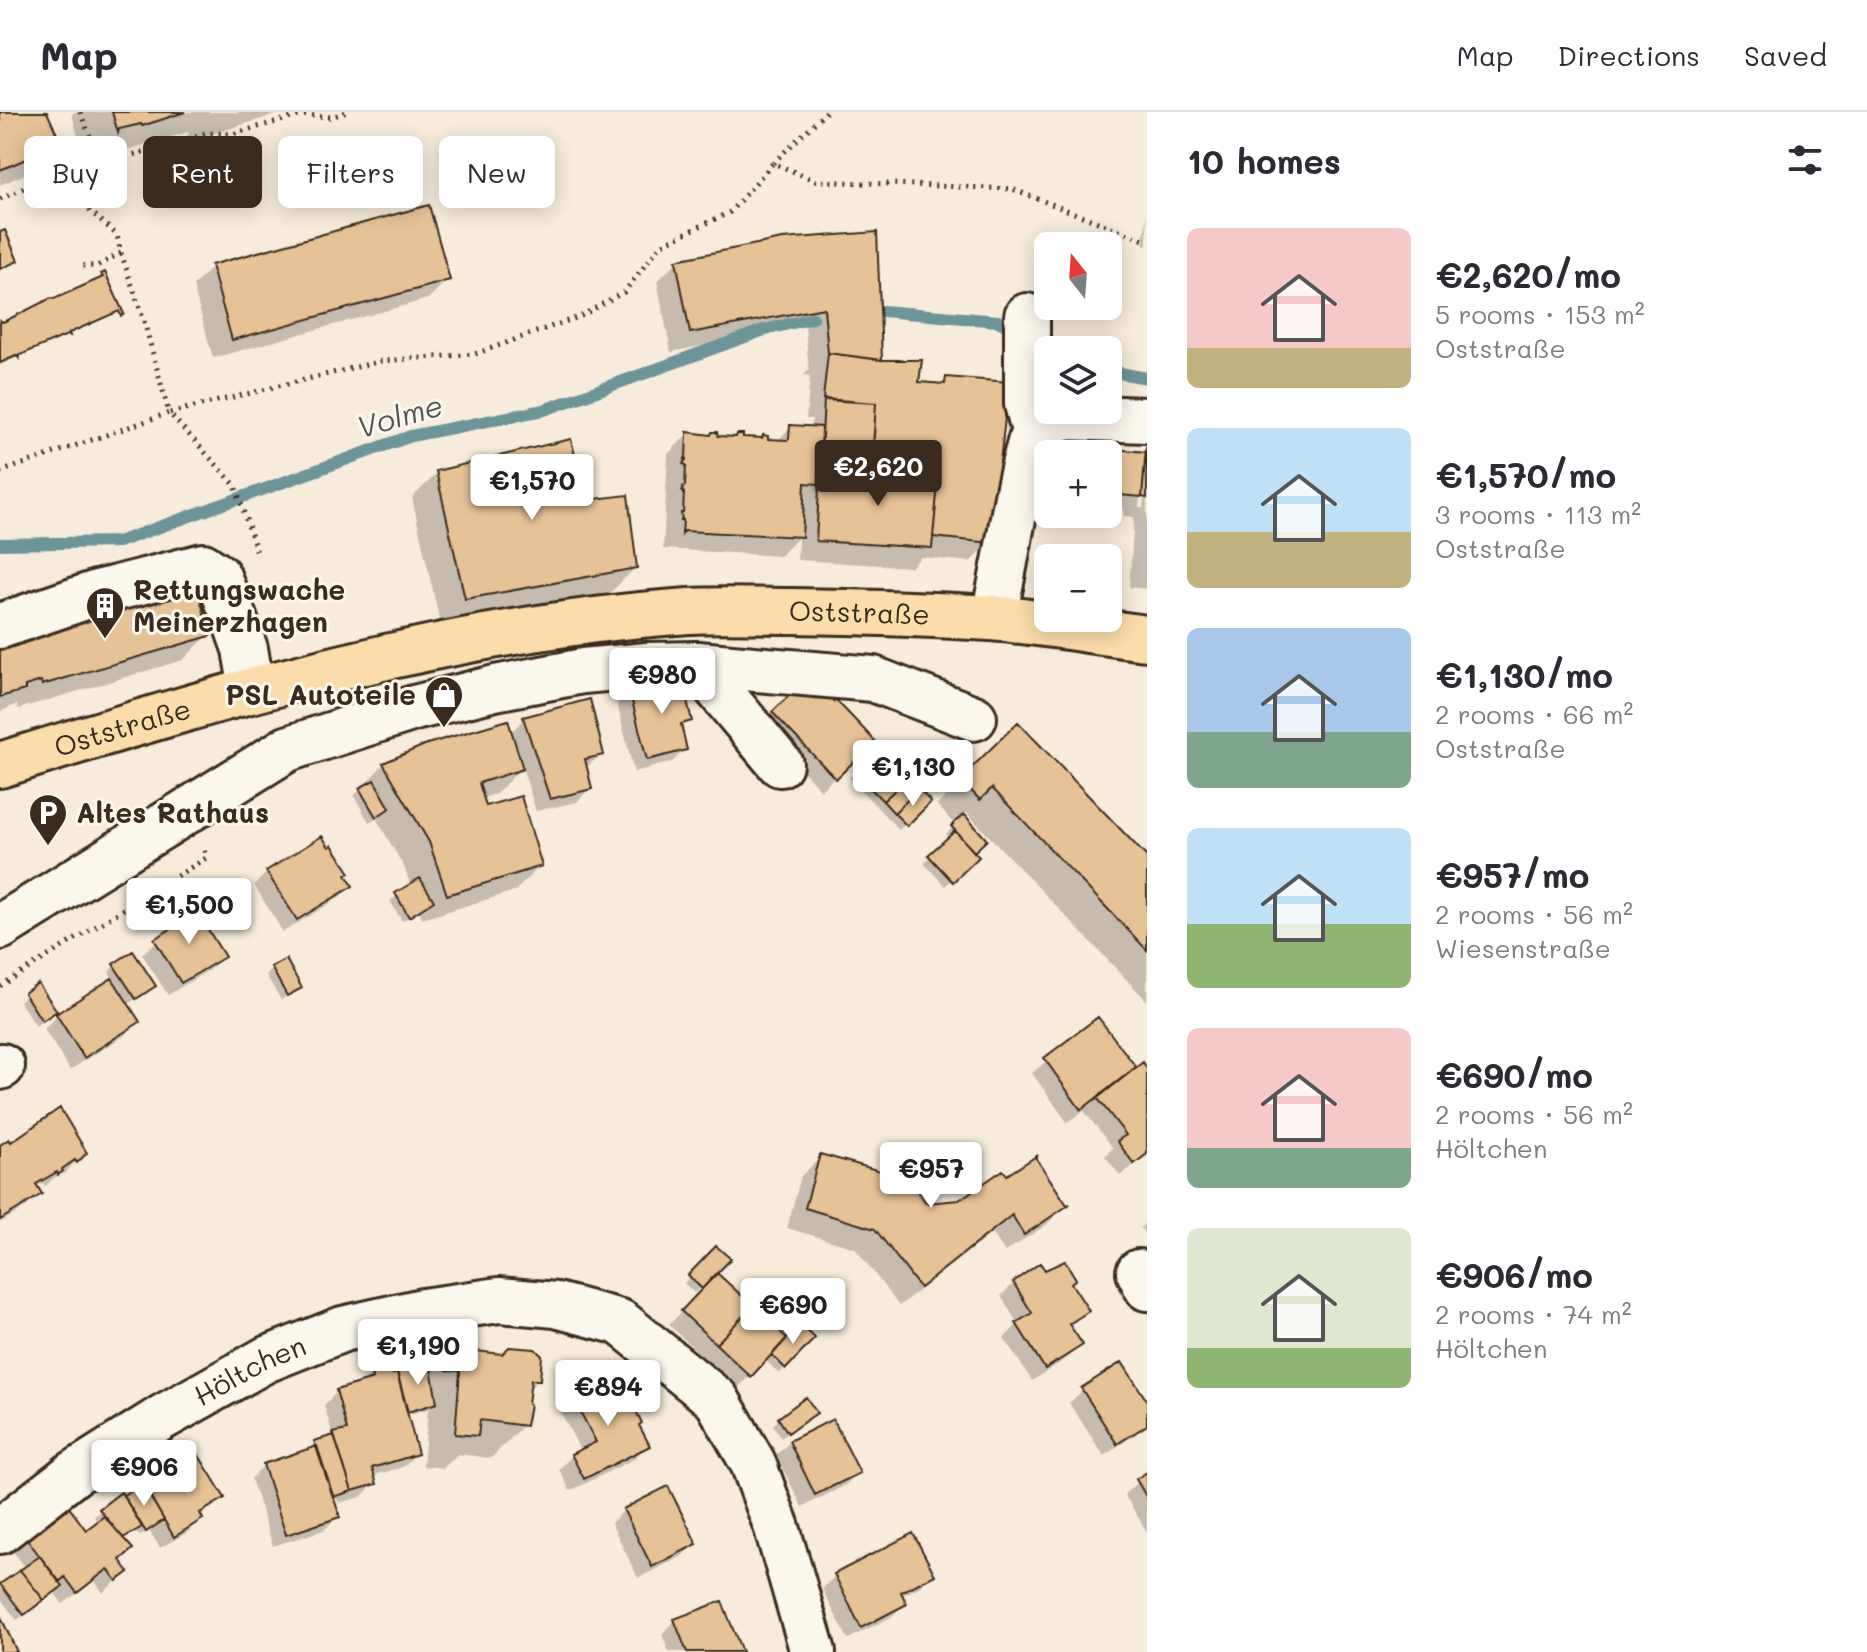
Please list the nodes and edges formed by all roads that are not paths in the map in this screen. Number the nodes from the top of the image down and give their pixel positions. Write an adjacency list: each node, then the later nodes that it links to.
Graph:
1 (1027, 332): 3 (street)
2 (1147, 420): 3 (street)
3 (1034, 430): 4 (street)
4 (993, 618): 5 (main road, Oststraße); 7 (main road, Oststraße)
5 (573, 623): 9 (street); 10 (main road, Oststraße)
6 (0, 626): 10 (street)
7 (1147, 638)
8 (697, 664): 9 (street); 11 (street); 12 (street)
9 (583, 671): 14 (street)
10 (252, 690): 13 (main road, Oststraße)
11 (974, 718)
12 (780, 764)
13 (0, 765)
14 (0, 927)
15 (0, 1531): 16 (street, Höltchen)
16 (813, 1652)

